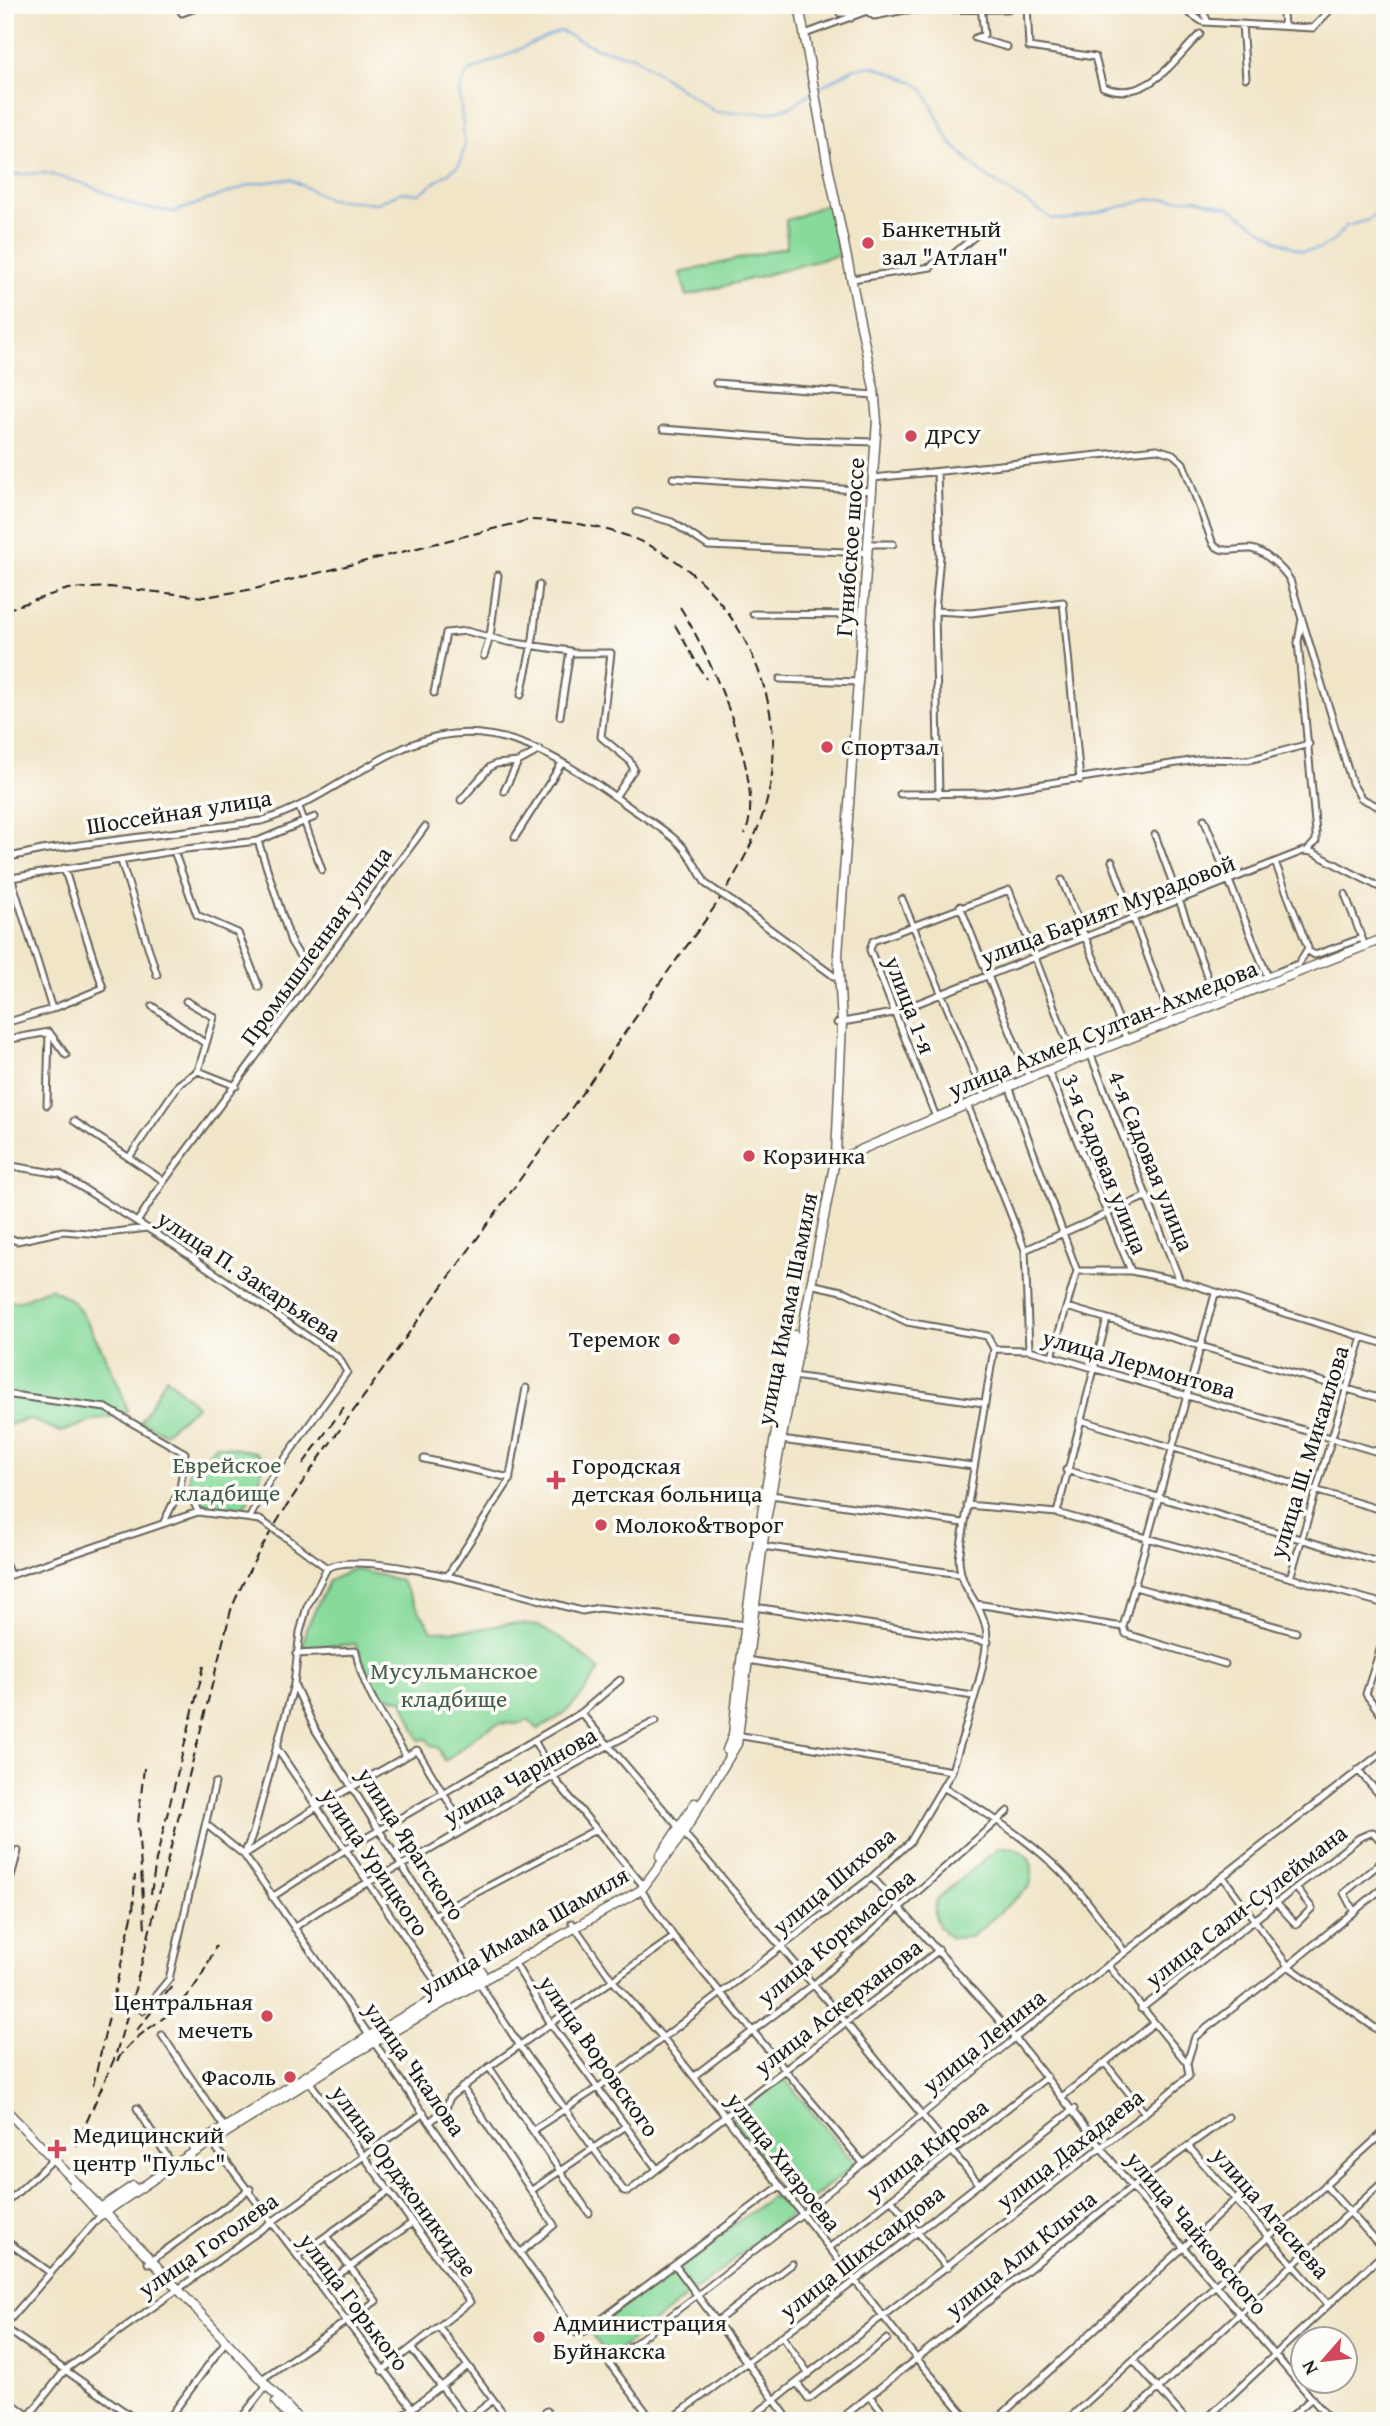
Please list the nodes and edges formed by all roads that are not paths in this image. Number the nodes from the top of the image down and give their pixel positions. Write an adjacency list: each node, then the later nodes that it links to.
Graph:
1 (178, 5): 2 (street)
2 (204, 5)
3 (800, 5): 21 (main road)
4 (859, 5): 15 (street)
5 (1013, 5): 14 (street)
6 (1027, 5): 22 (street)
7 (1078, 5): 8 (street)
8 (1099, 5)
9 (1177, 5): 18 (street)
10 (1200, 5): 18 (street)
11 (1282, 5): 20 (street)
12 (1335, 5): 20 (street)
13 (942, 7): 14 (street); 15 (street)
14 (981, 8): 23 (street)
15 (865, 10): 17 (street)
16 (840, 13): 17 (street)
17 (851, 18): 21 (street)
18 (1208, 23): 19 (street)
19 (1242, 24): 20 (street); 24 (street)
20 (1284, 24)
21 (805, 34): 26 (main road, Гунибское шоссе)
22 (1200, 34)
23 (1007, 47)
24 (1246, 78)
25 (982, 230): 26 (street)
26 (852, 279): 28 (main road, Гунибское шоссе)
27 (716, 383): 28 (street)
28 (874, 395): 30 (main road, Гунибское шоссе)
29 (663, 429): 30 (street)
30 (876, 442): 33 (main road, Гунибское шоссе)
31 (937, 473): 33 (street); 40 (street); 43 (street)
32 (673, 478): 34 (street)
33 (873, 478): 34 (main road, Гунибское шоссе)
34 (872, 491): 37 (main road, Гунибское шоссе)
35 (637, 512): 37 (street)
36 (893, 544): 37 (street)
37 (868, 549): 42 (main road, Гунибское шоссе)
38 (498, 575): 44 (street)
39 (539, 585): 45 (street)
40 (935, 611): 57 (street); 60 (street)
41 (753, 614): 42 (street)
42 (863, 615): 49 (main road, Гунибское шоссе)
43 (1302, 616): 53 (street); 64 (street)
44 (490, 637): 45 (street); 47 (street); 50 (street)
45 (531, 645): 46 (street); 51 (street)
46 (572, 653): 52 (street); 61 (street)
47 (484, 656)
48 (780, 679): 49 (street)
49 (858, 682): 100 (main road, Гунибское шоссе)
50 (434, 693)
51 (521, 695)
52 (560, 716)
53 (1309, 744): 57 (street); 72 (street)
54 (540, 750): 55 (street); 56 (street, Шоссейная улица); 63 (street, Шоссейная улица)
55 (518, 762): 58 (street); 62 (street)
56 (562, 763): 61 (street, Шоссейная улица); 70 (street)
57 (1080, 780): 60 (street)
58 (504, 791)
59 (900, 794): 60 (street)
60 (939, 795)
61 (615, 797): 100 (street, Шоссейная улица, bridge)
62 (461, 800)
63 (299, 807): 67 (street); 74 (street, Шоссейная улица)
64 (1385, 810)
65 (315, 817): 67 (street)
66 (1203, 819): 82 (street)
67 (304, 822): 71 (street); 79 (street)
68 (425, 827): 121 (street, Промышленная улица)
69 (1155, 835): 86 (street)
70 (515, 837)
71 (258, 841): 73 (street); 94 (street)
72 (1308, 850): 77 (street, улица Барият Мурадовой); 83 (street)
73 (174, 851): 75 (street); 101 (street)
74 (5, 858)
75 (121, 861): 78 (street); 97 (street)
76 (1112, 861): 88 (street)
77 (1275, 862): 82 (street, улица Барият Мурадовой); 93 (street)
78 (64, 868): 80 (street); 106 (street)
79 (322, 870)
80 (8, 878): 106 (street)
81 (1062, 880): 90 (street)
82 (1228, 882): 86 (street, улица Барият Мурадовой); 99 (street)
83 (1385, 890)
84 (1345, 894): 92 (street)
85 (902, 900): 89 (street)
86 (1180, 901): 88 (street, улица Барият Мурадовой); 103 (street)
87 (961, 906): 89 (street); 95 (street); 98 (street)
88 (1133, 919): 90 (street, улица Барият Мурадовой); 108 (street)
89 (911, 925): 102 (street); 107 (street, улица 1-я)
90 (1086, 938): 95 (street, улица Барият Мурадовой); 113 (street)
91 (1385, 938): 92 (main road, улица Ахмед Султан-Ахмедова)
92 (1363, 942): 93 (street); 96 (main road, улица Ахмед Султан-Ахмедова)
93 (1308, 951): 96 (street)
94 (299, 955)
95 (1036, 958): 98 (street, улица Барият Мурадовой); 117 (street)
96 (1299, 968): 99 (street); 108 (main road, улица Ахмед Султан-Ахмедова)
97 (157, 975)
98 (988, 975): 102 (street, улица Барият Мурадовой); 120 (street)
99 (1267, 975): 103 (street)
100 (838, 977): 110 (main road, улица Имама Шамиля)
101 (259, 988)
102 (940, 995): 107 (street, улица Барият Мурадовой); 123 (street)
103 (1214, 995): 108 (street)
104 (186, 1001): 114 (street)
105 (152, 1006): 114 (street)
106 (52, 1009): 109 (street)
107 (892, 1013): 110 (street, улица Барият Мурадовой); 126 (street, улица 1-я)
108 (1171, 1018): 113 (main road, улица Ахмед Султан-Ахмедова)
109 (5, 1023)
110 (840, 1023): 128 (main road, улица Имама Шамиля); 162 (main road, улица Имама Шамиля)
111 (49, 1032): 112 (street); 116 (street); 125 (street)
112 (5, 1040)
113 (1126, 1040): 115 (main road, улица Ахмед Султан-Ахмедова)
114 (206, 1044): 119 (street)
115 (1090, 1053): 117 (main road, улица Ахмед Султан-Ахмедова); 132 (street, 4-я Садовая улица)
116 (66, 1055)
117 (1074, 1059): 118 (main road, улица Ахмед Султан-Ахмедова)
118 (1048, 1070): 120 (main road, улица Ахмед Султан-Ахмедова); 133 (street, 3-я Садовая улица)
119 (198, 1071): 121 (street); 129 (street)
120 (1029, 1077): 122 (main road, улица Ахмед Султан-Ахмедова)
121 (236, 1086): 131 (street, Промышленная улица)
122 (1009, 1086): 123 (main road, улица Ахмед Султан-Ахмедова); 136 (street)
123 (984, 1096): 124 (main road, улица Ахмед Султан-Ахмедова)
124 (967, 1104): 126 (main road, улица Ахмед Султан-Ахмедова); 138 (street)
125 (47, 1105)
126 (936, 1117): 128 (main road, улица Ахмед Султан-Ахмедова)
127 (74, 1121): 129 (street)
128 (836, 1155): 142 (main road, улица Имама Шамиля)
129 (130, 1156): 131 (street)
130 (5, 1165): 134 (street, улица П. Закарьяева)
131 (164, 1181): 134 (street, Промышленная улица)
132 (1147, 1196): 133 (street); 141 (street, 4-я Садовая улица)
133 (1107, 1213): 136 (street); 140 (street, 3-я Садовая улица)
134 (137, 1222): 135 (street, улица П. Закарьяева)
135 (147, 1228): 137 (street); 177 (street, улица П. Закарьяева)
136 (1062, 1233): 138 (street); 139 (street)
137 (5, 1236)
138 (1025, 1250): 150 (street)
139 (1077, 1271): 140 (street); 144 (street)
140 (1130, 1271): 141 (street)
141 (1180, 1281): 143 (street)
142 (810, 1284): 149 (street, улица Лермонтова); 153 (main road, улица Имама Шамиля)
143 (1216, 1294): 146 (street); 148 (street)
144 (1067, 1307): 145 (street); 151 (street)
145 (1107, 1319): 148 (street); 152 (street)
146 (1362, 1336): 147 (street); 155 (street, улица Ш. Микаилова)
147 (1385, 1344)
148 (1202, 1346): 155 (street); 157 (street)
149 (994, 1349): 150 (street, улица Лермонтова); 159 (street)
150 (1029, 1350): 151 (street, улица Лермонтова)
151 (1052, 1356): 152 (street, улица Лермонтова)
152 (1093, 1368): 157 (street, улица Лермонтова); 160 (street)
153 (793, 1376): 159 (street); 162 (main road, улица Имама Шамиля)
154 (526, 1388): 168 (street)
155 (1344, 1388): 158 (street); 161 (street, улица Ш. Микаилова)
156 (5, 1394): 169 (street)
157 (1188, 1397): 161 (street, улица Лермонтова); 163 (street)
158 (1385, 1400)
159 (983, 1403): 166 (street)
160 (1080, 1420): 163 (street); 167 (street)
161 (1330, 1438): 164 (street, улица Лермонтова); 170 (street, улица Ш. Микаилова)
162 (778, 1440): 166 (street); 171 (main road, улица Имама Шамиля); 194 (main road, улица Имама Шамиля)
163 (1175, 1448): 170 (street); 172 (street)
164 (1385, 1454)
165 (424, 1460): 168 (street)
166 (973, 1466): 173 (street)
167 (1066, 1471): 172 (street); 176 (street)
168 (510, 1478): 187 (street)
169 (180, 1489): 175 (street); 178 (street)
170 (1315, 1491): 174 (street); 181 (street, улица Ш. Микаилова)
171 (771, 1495): 179 (street); 182 (main road, улица Имама Шамиля)
172 (1160, 1500): 180 (street); 181 (street)
173 (967, 1505): 176 (street); 179 (street)
174 (1385, 1511)
175 (198, 1512): 177 (street); 178 (street)
176 (1057, 1513): 180 (street)
177 (250, 1517): 185 (street, bridge)
178 (164, 1521): 188 (street)
179 (963, 1523): 186 (street)
180 (1149, 1540): 189 (street); 190 (street)
181 (1301, 1540): 184 (street); 189 (street, улица Ш. Микаилова)
182 (762, 1546): 186 (street); 193 (main road, улица Имама Шамиля)
183 (5, 1563): 188 (street)
184 (1385, 1564)
185 (327, 1568): 187 (street); 199 (street)
186 (960, 1574): 191 (street)
187 (448, 1575): 194 (street)
188 (8, 1576)
189 (1290, 1578): 192 (street)
190 (1135, 1587): 195 (street); 196 (street)
191 (976, 1604): 195 (street); 198 (street)
192 (1385, 1604)
193 (754, 1607): 194 (main road, улица Имама Шамиля); 198 (street)
194 (747, 1626): 200 (main road, улица Имама Шамиля); 208 (main road, улица Имама Шамиля)
195 (1123, 1627): 201 (street)
196 (1296, 1632)
197 (1385, 1634): 206 (street)
198 (988, 1642): 204 (street, улица Шихова)
199 (296, 1654): 203 (street); 213 (street)
200 (741, 1659): 204 (street); 208 (main road, улица Имама Шамиля)
201 (1225, 1664)
202 (620, 1680): 205 (street)
203 (294, 1684): 211 (street); 218 (street, улица Ярагского)
204 (973, 1696): 215 (street, улица Шихова)
205 (580, 1713): 209 (street); 210 (street)
206 (1385, 1720)
207 (656, 1721): 210 (street, улица Чаринова)
208 (736, 1735): 215 (street); 229 (main road, улица Имама Шамиля)
209 (534, 1740): 216 (street); 220 (street)
210 (608, 1744): 216 (street, улица Чаринова); 229 (street)
211 (278, 1749): 222 (street, улица Урицкого); 233 (street)
212 (1385, 1750): 214 (street, улица Ленина)
213 (406, 1756): 218 (street); 220 (street)
214 (1359, 1770): 221 (street); 237 (street, улица Ленина)
215 (952, 1771): 219 (street, улица Шихова)
216 (555, 1777): 226 (street, улица Чаринова); 227 (street)
217 (215, 1783): 225 (street)
218 (353, 1787): 222 (street); 228 (street, улица Ярагского)
219 (943, 1787): 224 (street); 236 (street, улица Шихова)
220 (443, 1794): 226 (street); 228 (street)
221 (1385, 1801)
222 (317, 1807): 231 (street, улица Урицкого); 233 (street)
223 (1008, 1811): 224 (street, улица Коркмасова)
224 (998, 1819): 245 (street, улица Коркмасова); 254 (street)
225 (207, 1825): 233 (street, улица Чкалова); 264 (street)
226 (465, 1829): 235 (street, улица Чаринова)
227 (597, 1829): 240 (street); 247 (street)
228 (380, 1830): 231 (street); 235 (street, улица Ярагского)
229 (682, 1830): 240 (main road, улица Имама Шамиля); 252 (street)
230 (1385, 1846): 241 (street, улица Сали-Сулеймана)
231 (345, 1850): 238 (street, улица Урицкого); 242 (street)
232 (18, 1851): 243 (street)
233 (244, 1855): 242 (street, улица Чкалова)
234 (1385, 1859): 246 (street)
235 (402, 1866): 238 (street, улица Чаринова); 247 (street, улица Ярагского)
236 (872, 1877): 245 (street, улица Чайковского); 252 (street, улица Шихова)
237 (1223, 1877): 248 (street); 254 (street, улица Ленина)
238 (366, 1883): 250 (street, улица Чаринова); 261 (street, улица Урицкого)
239 (1385, 1886): 246 (street, улица Дахадаева)
240 (641, 1887): 249 (main road, улица Имама Шамиля); 251 (street)
241 (1296, 1888): 244 (street, улица Сали-Сулеймана); 244 (street)
242 (272, 1897): 250 (street, улица Чкалова)
243 (5, 1898)
244 (1277, 1904): 248 (street, улица Сали-Сулеймана)
245 (900, 1907): 253 (street, улица Чайковского); 260 (street, улица Коркмасова)
246 (1354, 1912): 257 (street, улица Дахадаева)
247 (436, 1914): 258 (street, улица Ярагского)
248 (1255, 1921): 257 (street); 263 (street, улица Сали-Сулеймана)
249 (573, 1925): 255 (main road, улица Имама Шамиля); 258 (main road, улица Имама Шамиля); 259 (street, улица Хизроева)
250 (294, 1928): 271 (street, улица Чкалова)
251 (674, 1937): 259 (street); 262 (street)
252 (782, 1948): 260 (street); 262 (street, улица Шихова)
253 (939, 1950): 265 (street, улица Аскерханова); 272 (street, улица Чайковского)
254 (1125, 1952): 256 (street, улица Ленина)
255 (513, 1961): 258 (main road, улица Имама Шамиля); 266 (street, улица Воровского)
256 (1108, 1965): 263 (street); 272 (street, улица Ленина)
257 (1288, 1966): 270 (street); 276 (street, улица Дахадаева)
258 (477, 1978): 261 (main road, улица Имама Шамиля); 271 (main road, улица Имама Шамиля); 274 (street, улица Ярагского)
259 (613, 1981): 266 (street); 273 (street, улица Хизроева)
260 (813, 1985): 265 (street); 268 (street, улица Коркмасова)
261 (444, 1994): 271 (main road, улица Имама Шамиля)
262 (724, 1994): 268 (street); 273 (street, улица Шихова)
263 (1141, 2009): 267 (street)
264 (143, 2011)
265 (846, 2022): 278 (street, улица Аскерханова); 291 (street)
266 (551, 2024): 274 (street); 283 (street, улица Воровского)
267 (1153, 2024): 275 (street); 276 (street)
268 (753, 2030): 278 (street); 279 (street, улица Коркмасова)
269 (162, 2035): 297 (street)
270 (1385, 2035)
271 (373, 2038): 281 (main road, улица Имама Шамиля); 289 (street, улица Чкалова); 297 (main road, улица Имама Шамиля)
272 (1014, 2038): 280 (street, улица Чайковского); 291 (street, улица Ленина)
273 (664, 2039): 279 (street, улица Хизроева); 283 (street, улица Шихова)
274 (520, 2046): 277 (street); 285 (street, улица Ярагского)
275 (1105, 2063): 284 (street); 290 (street)
276 (1187, 2063): 290 (street, улица Дахадаева)
277 (489, 2067): 282 (street); 298 (street)
278 (786, 2069): 293 (street, улица Аскерханова); 308 (street)
279 (694, 2077): 293 (street, улица Хизроева)
280 (1047, 2077): 284 (street, улица Чайковского); 304 (street, улица Кирова)
281 (309, 2081): 300 (main road, улица Имама Шамиля); 305 (street, улица Орджоникидзе)
282 (462, 2087): 295 (street); 318 (street)
283 (599, 2087): 285 (street, улица Шихова); 296 (street, улица Воровского)
284 (1063, 2096): 288 (street, улица Чайковского)
285 (565, 2108): 298 (street, улица Шихова); 302 (street, улица Ярагского)
286 (5, 2109): 306 (main road)
287 (137, 2109): 307 (street)
288 (1074, 2109): 303 (street, улица Чайковского); 312 (street, улица Шихсаидова)
289 (424, 2113): 295 (street, улица Чкалова); 305 (street, улица Гоголева)
290 (1145, 2113): 303 (street, улица Дахадаева)
291 (922, 2114): 304 (street); 308 (street, улица Ленина)
292 (5, 2115): 306 (main road)
293 (725, 2116): 309 (street, улица Аскерханова); 314 (street, улица Хизроева)
294 (1228, 2117): 301 (street, улица Али Клыча)
295 (430, 2122): 336 (street, улица Чкалова)
296 (626, 2126): 302 (street); 309 (street, улица Воровского)
297 (224, 2127): 300 (main road, улица Имама Шамиля)
298 (533, 2130): 310 (street)
299 (1385, 2131): 313 (street)
300 (210, 2140): 307 (main road, улица Имама Шамиля); 317 (street, улица Горького); 324 (main road, улица Имама Шамиля)
301 (1188, 2146): 315 (street, улица Али Клыча); 322 (street, улица Агасиева)
302 (593, 2148): 310 (street); 319 (street, улица Ярагского)
303 (1101, 2148): 315 (street, улица Чайковского); 344 (street, улица Дахадаева)
304 (952, 2151): 312 (street); 321 (street, улица Кирова)
305 (362, 2156): 320 (street, улица Орджоникидзе); 328 (street, улица Гоголева)
306 (53, 2160): 323 (street); 324 (main road)
307 (170, 2161): 324 (main road, улица Имама Шамиля)
308 (863, 2163): 327 (street, улица Ленина)
309 (656, 2169): 319 (street, улица Аскерханова)
310 (561, 2170): 318 (street); 326 (street)
311 (1385, 2180): 325 (street)
312 (979, 2184): 330 (street, улица Шихсаидова)
313 (1325, 2185): 325 (street); 332 (street)
314 (780, 2186): 327 (street, улица Хизроева); 342 (street)
315 (1132, 2187): 335 (street, улица Чайковского); 363 (street, улица Али Клыча)
316 (1249, 2188): 322 (street)
317 (250, 2189): 328 (street, улица Горького); 339 (street)
318 (532, 2190): 336 (street)
319 (624, 2191)
320 (388, 2192): 329 (street, улица Орджоникидзе); 331 (street)
321 (891, 2199): 330 (street); 334 (street, улица Кирова)
322 (1236, 2199): 332 (street, улица Агасиева); 335 (street)
323 (5, 2204)
324 (101, 2211): 339 (main road); 345 (street, улица Имама Шамиля)
325 (1350, 2212): 337 (street); 341 (street)
326 (589, 2213)
327 (802, 2214): 334 (street, улица Хизроева); 350 (street, улица Ленина)
328 (273, 2222): 338 (street, улица Горького); 349 (street, улица Гоголева)
329 (412, 2223): 343 (street); 357 (street, улица Орджоникидзе)
330 (918, 2231): 344 (street); 346 (street, улица Шихсаидова)
331 (326, 2236): 338 (street); 343 (street)
332 (1269, 2236): 341 (street, улица Агасиева); 347 (street)
333 (5, 2240): 345 (street)
334 (829, 2248): 346 (street, улица Хизроева)
335 (1183, 2248): 347 (street, улица Чайковского); 400 (street)
336 (521, 2252): 342 (street, улица Чкалова)
337 (1385, 2252): 351 (street)
338 (298, 2256): 348 (street, улица Горького)
339 (149, 2261): 349 (main road)
340 (792, 2264): 354 (street)
341 (1294, 2264): 351 (street, улица Агасиева); 352 (street)
342 (675, 2265): 350 (street)
343 (349, 2267): 348 (street); 355 (street)
344 (947, 2268): 353 (street, улица Дахадаева)
345 (51, 2273): 356 (street, улица Имама Шамиля)
346 (855, 2281): 353 (street, улица Хизроева); 358 (street, улица Шихсаидова)
347 (1214, 2285): 352 (street, улица Чайковского); 364 (street)
348 (321, 2287): 355 (street, улица Горького)
349 (175, 2289): 360 (main road); 368 (street, улица Гоголева)
350 (697, 2294): 354 (street); 366 (street, улица Ленина)
351 (1327, 2303): 362 (street)
352 (1242, 2313): 362 (street, улица Чайковского); 374 (street)
353 (884, 2317): 363 (street, улица Хизроева); 370 (street, улица Дахадаева)
354 (717, 2321): 365 (street)
355 (346, 2322): 369 (street, улица Горького); 372 (street)
356 (5, 2327): 368 (street)
357 (439, 2327): 361 (street); 367 (street)
358 (782, 2336): 365 (street, улица Шихсаидова); 370 (street)
359 (887, 2339): 371 (street)
360 (225, 2343): 372 (main road); 385 (street)
361 (411, 2348): 369 (street); 373 (street)
362 (1277, 2355): 377 (street, улица Чайковского); 404 (street)
363 (917, 2359): 375 (street, улица Али Клыча); 399 (street, улица Хизроева)
364 (1133, 2360): 374 (street); 401 (street)
365 (747, 2362): 379 (street); 394 (street, улица Шихсаидова)
366 (609, 2363): 393 (street)
367 (468, 2366): 373 (street); 378 (street)
368 (65, 2370): 382 (street, улица Гоголева); 384 (street)
369 (382, 2371): 380 (street, улица Горького)
370 (809, 2374): 371 (street, улица Дахадаева)
371 (797, 2383): 379 (street, улица Дахадаева)
372 (265, 2384): 386 (street); 387 (main road); 388 (main road)
373 (442, 2386): 380 (street); 383 (street)
374 (1159, 2389): 402 (street); 403 (street)
375 (870, 2396): 397 (street, улица Али Клыча); 398 (street)
376 (5, 2398): 382 (street)
377 (1312, 2398): 405 (street); 406 (street, улица Чайковского)
378 (493, 2400): 383 (street); 391 (street)
379 (775, 2400): 395 (street, улица Дахадаева); 396 (street)
380 (412, 2409): 389 (street); 390 (street, улица Горького)
381 (547, 2411): 392 (street)
382 (27, 2418)
383 (467, 2420)
384 (138, 2421)
385 (167, 2421)
386 (239, 2421)
387 (292, 2421)
388 (300, 2421)
389 (395, 2421)
390 (422, 2421)
391 (509, 2421)
392 (534, 2421)
393 (653, 2421)
394 (669, 2421)
395 (747, 2421)
396 (790, 2421)
397 (838, 2421)
398 (889, 2421)
399 (970, 2421)
400 (995, 2421)
401 (1066, 2421)
402 (1124, 2421)
403 (1187, 2421)
404 (1204, 2421)
405 (1286, 2421)
406 (1331, 2421)

